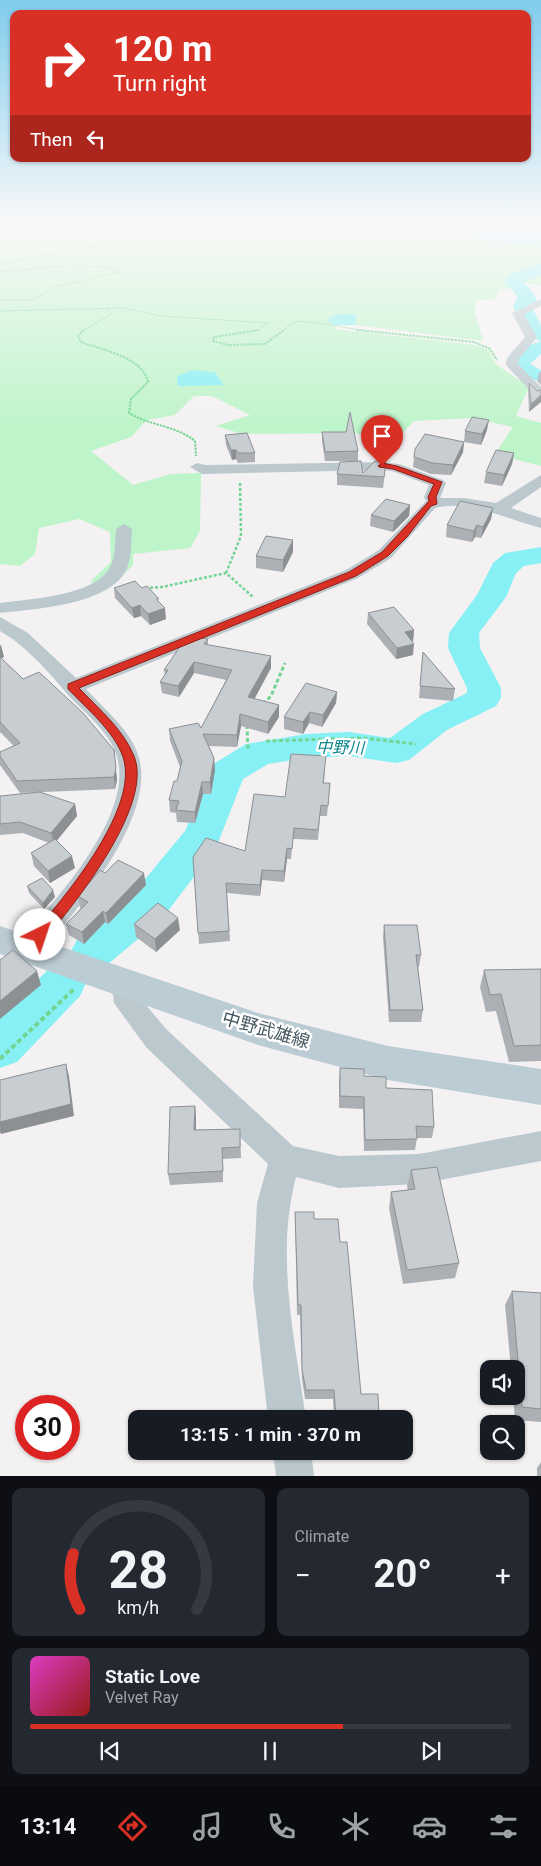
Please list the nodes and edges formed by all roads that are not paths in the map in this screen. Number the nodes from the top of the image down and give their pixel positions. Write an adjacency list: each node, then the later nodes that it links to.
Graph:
1 (541, 302): 2 (street)
2 (541, 394)
3 (197, 467): 5 (street)
4 (541, 480): 6 (street)
5 (434, 502): 6 (street); 11 (street)
6 (498, 509): 7 (street)
7 (541, 523)
8 (124, 529): 9 (street)
9 (0, 608)
10 (0, 623): 11 (street)
11 (72, 687): 12 (street)
12 (8, 943): 13 (main road, 中野武雄線)
13 (112, 980): 14 (main road, 中野武雄線); 16 (street)
14 (541, 1087)
15 (541, 1146): 16 (street)
16 (286, 1159): 17 (street)
17 (286, 1410)
18 (293, 1460): 19 (street)
19 (295, 1476)

